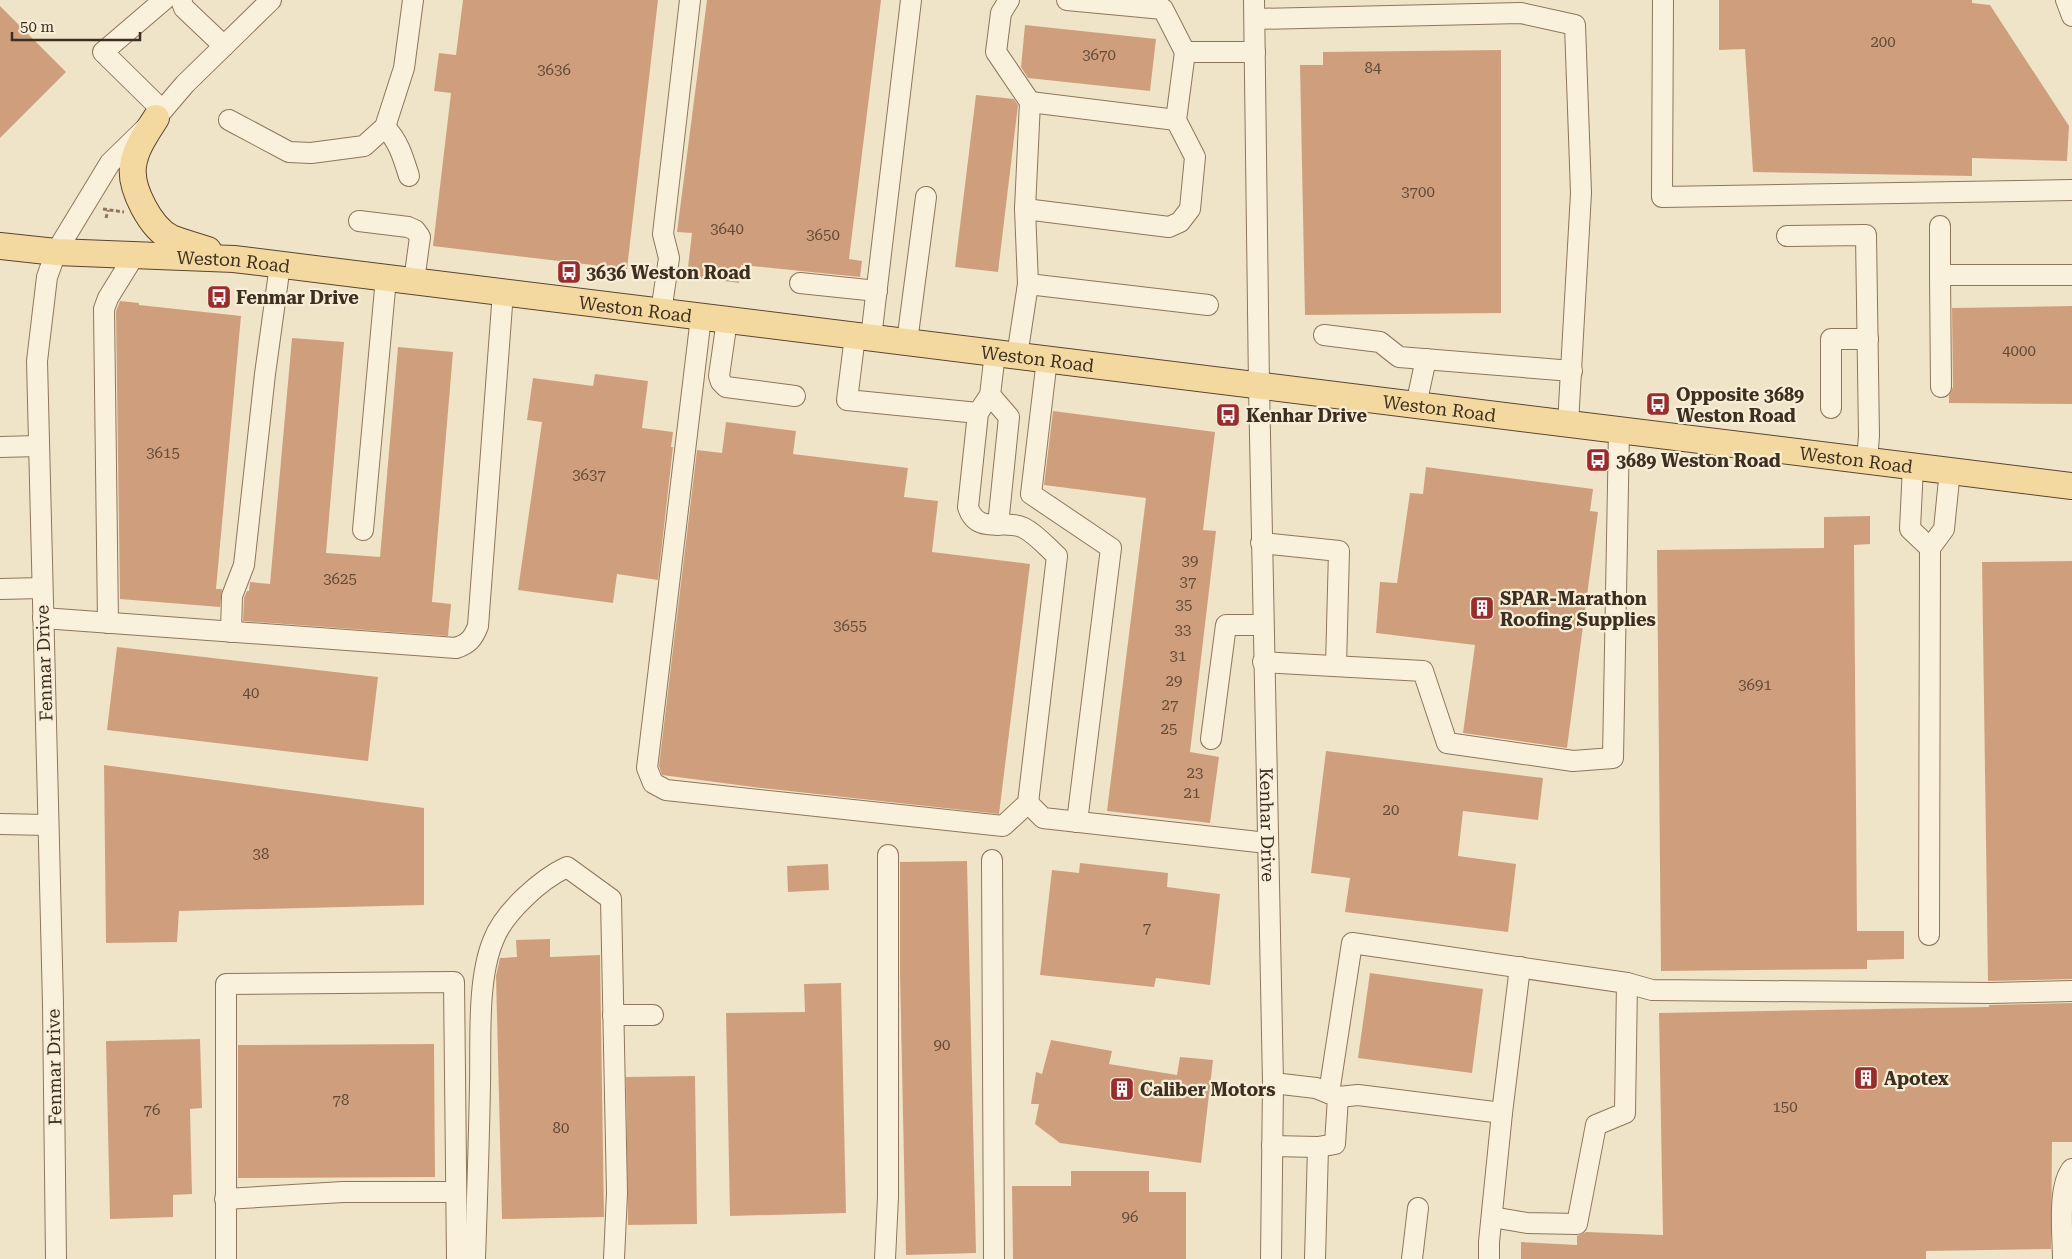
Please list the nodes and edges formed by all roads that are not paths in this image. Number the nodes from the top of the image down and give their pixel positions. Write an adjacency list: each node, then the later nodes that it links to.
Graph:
1 (164, 0): 17 (street)
2 (181, 0): 13 (street)
3 (271, 0): 13 (street, Fenmar Drive)
4 (412, 0): 20 (street)
5 (690, 0): 42 (street)
6 (911, 0): 39 (street)
7 (1009, 0): 16 (street)
8 (1067, 0): 14 (street)
9 (1663, 0): 22 (street)
10 (2066, 0): 12 (street)
11 (1254, 10): 15 (street, Kenhar Drive); 52 (street)
12 (2072, 16)
13 (224, 46): 17 (street, Fenmar Drive)
14 (1185, 52): 15 (street); 19 (street)
15 (1255, 52): 53 (street, Kenhar Drive)
16 (1030, 102): 19 (street); 24 (street)
17 (159, 114): 29 (street, Fenmar Drive); 31 (main road)
18 (229, 120): 20 (street)
19 (1176, 120): 24 (street)
20 (385, 127): 21 (street)
21 (409, 176)
22 (2072, 190)
23 (926, 197): 48 (street)
24 (1025, 209): 38 (street)
25 (359, 221): 36 (street)
26 (1940, 226): 33 (street)
27 (1787, 236): 47 (street)
28 (0, 246): 29 (main road, Weston Road)
29 (56, 252): 30 (main road, Weston Road); 62 (street, Fenmar Drive)
30 (134, 256): 31 (main road, Weston Road); 75 (street)
31 (234, 259): 32 (main road, Weston Road)
32 (280, 265): 35 (main road, Weston Road); 77 (street)
33 (1940, 274): 34 (street); 54 (street)
34 (2072, 275)
35 (386, 278): 36 (main road, Weston Road); 69 (street)
36 (414, 281): 40 (main road, Weston Road)
37 (800, 283): 39 (street)
38 (1028, 284): 41 (street); 49 (street)
39 (877, 291): 46 (street)
40 (503, 292): 42 (main road, Weston Road); 77 (street)
41 (1208, 305)
42 (661, 312): 43 (main road, Weston Road)
43 (701, 316): 44 (main road, Weston Road); 81 (street)
44 (727, 320): 46 (main road, Weston Road); 56 (street)
45 (1324, 336): 50 (street)
46 (863, 337): 48 (main road, Weston Road); 59 (street)
47 (1868, 339): 58 (street); 64 (street)
48 (907, 342): 49 (main road, Weston Road)
49 (1006, 354): 51 (main road, Weston Road); 55 (street)
50 (1426, 359): 52 (street); 57 (street)
51 (1047, 360): 53 (main road, Weston Road); 82 (street)
52 (1572, 371): 60 (street)
53 (1259, 386): 57 (main road, Weston Road); 70 (street, Kenhar Drive)
54 (1941, 387)
55 (990, 395): 59 (street); 68 (street)
56 (795, 396)
57 (1416, 405): 60 (main road, Weston Road)
58 (1831, 408)
59 (978, 413): 68 (street)
60 (1568, 424): 61 (main road, Weston Road)
61 (1619, 430): 64 (main road, Weston Road); 79 (street)
62 (39, 446): 63 (street); 72 (street, Fenmar Drive)
63 (0, 447)
64 (1867, 460): 65 (main road, Weston Road)
65 (1913, 466): 66 (main road, Weston Road); 71 (street)
66 (1950, 470): 67 (main road, Weston Road); 71 (street)
67 (2072, 486)
68 (998, 524): 81 (street)
69 (363, 530)
70 (1261, 543): 76 (street, Kenhar Drive); 79 (street)
71 (1930, 548): 88 (street)
72 (42, 588): 73 (street); 74 (street, Fenmar Drive)
73 (0, 589)
74 (43, 618): 75 (street); 84 (street, Fenmar Drive)
75 (108, 623): 77 (street)
76 (1263, 625): 78 (street, Kenhar Drive); 80 (street)
77 (231, 632)
78 (1264, 662): 79 (street); 85 (street, Kenhar Drive)
79 (1336, 666)
80 (1211, 739)
81 (1028, 803): 82 (street)
82 (1076, 822): 85 (street)
83 (0, 824): 84 (street)
84 (48, 825): 104 (street, Fenmar Drive)
85 (1267, 843): 94 (street, Kenhar Drive)
86 (888, 855): 109 (street)
87 (992, 860): 110 (street)
88 (1929, 935)
89 (1520, 967): 90 (street); 95 (street); 96 (street)
90 (1627, 983): 91 (street); 103 (street)
91 (2072, 991)
92 (613, 1015): 93 (street); 107 (street); 108 (street)
93 (653, 1015)
94 (1272, 1083): 95 (street); 97 (street, Kenhar Drive)
95 (1334, 1095): 96 (street); 98 (street)
96 (1502, 1113): 103 (street)
97 (1272, 1146): 98 (street); 111 (street, Kenhar Drive)
98 (1318, 1147): 112 (street)
99 (2072, 1169): 115 (street)
100 (455, 1192): 101 (street); 101 (street); 106 (street)
101 (225, 1199): 105 (street)
102 (1418, 1208): 113 (street)
103 (1492, 1217): 114 (street)
104 (56, 1259)
105 (226, 1259)
106 (457, 1259)
107 (475, 1259)
108 (614, 1259)
109 (885, 1259)
110 (994, 1259)
111 (1272, 1259)
112 (1315, 1259)
113 (1412, 1259)
114 (1490, 1259)
115 (2063, 1259)

